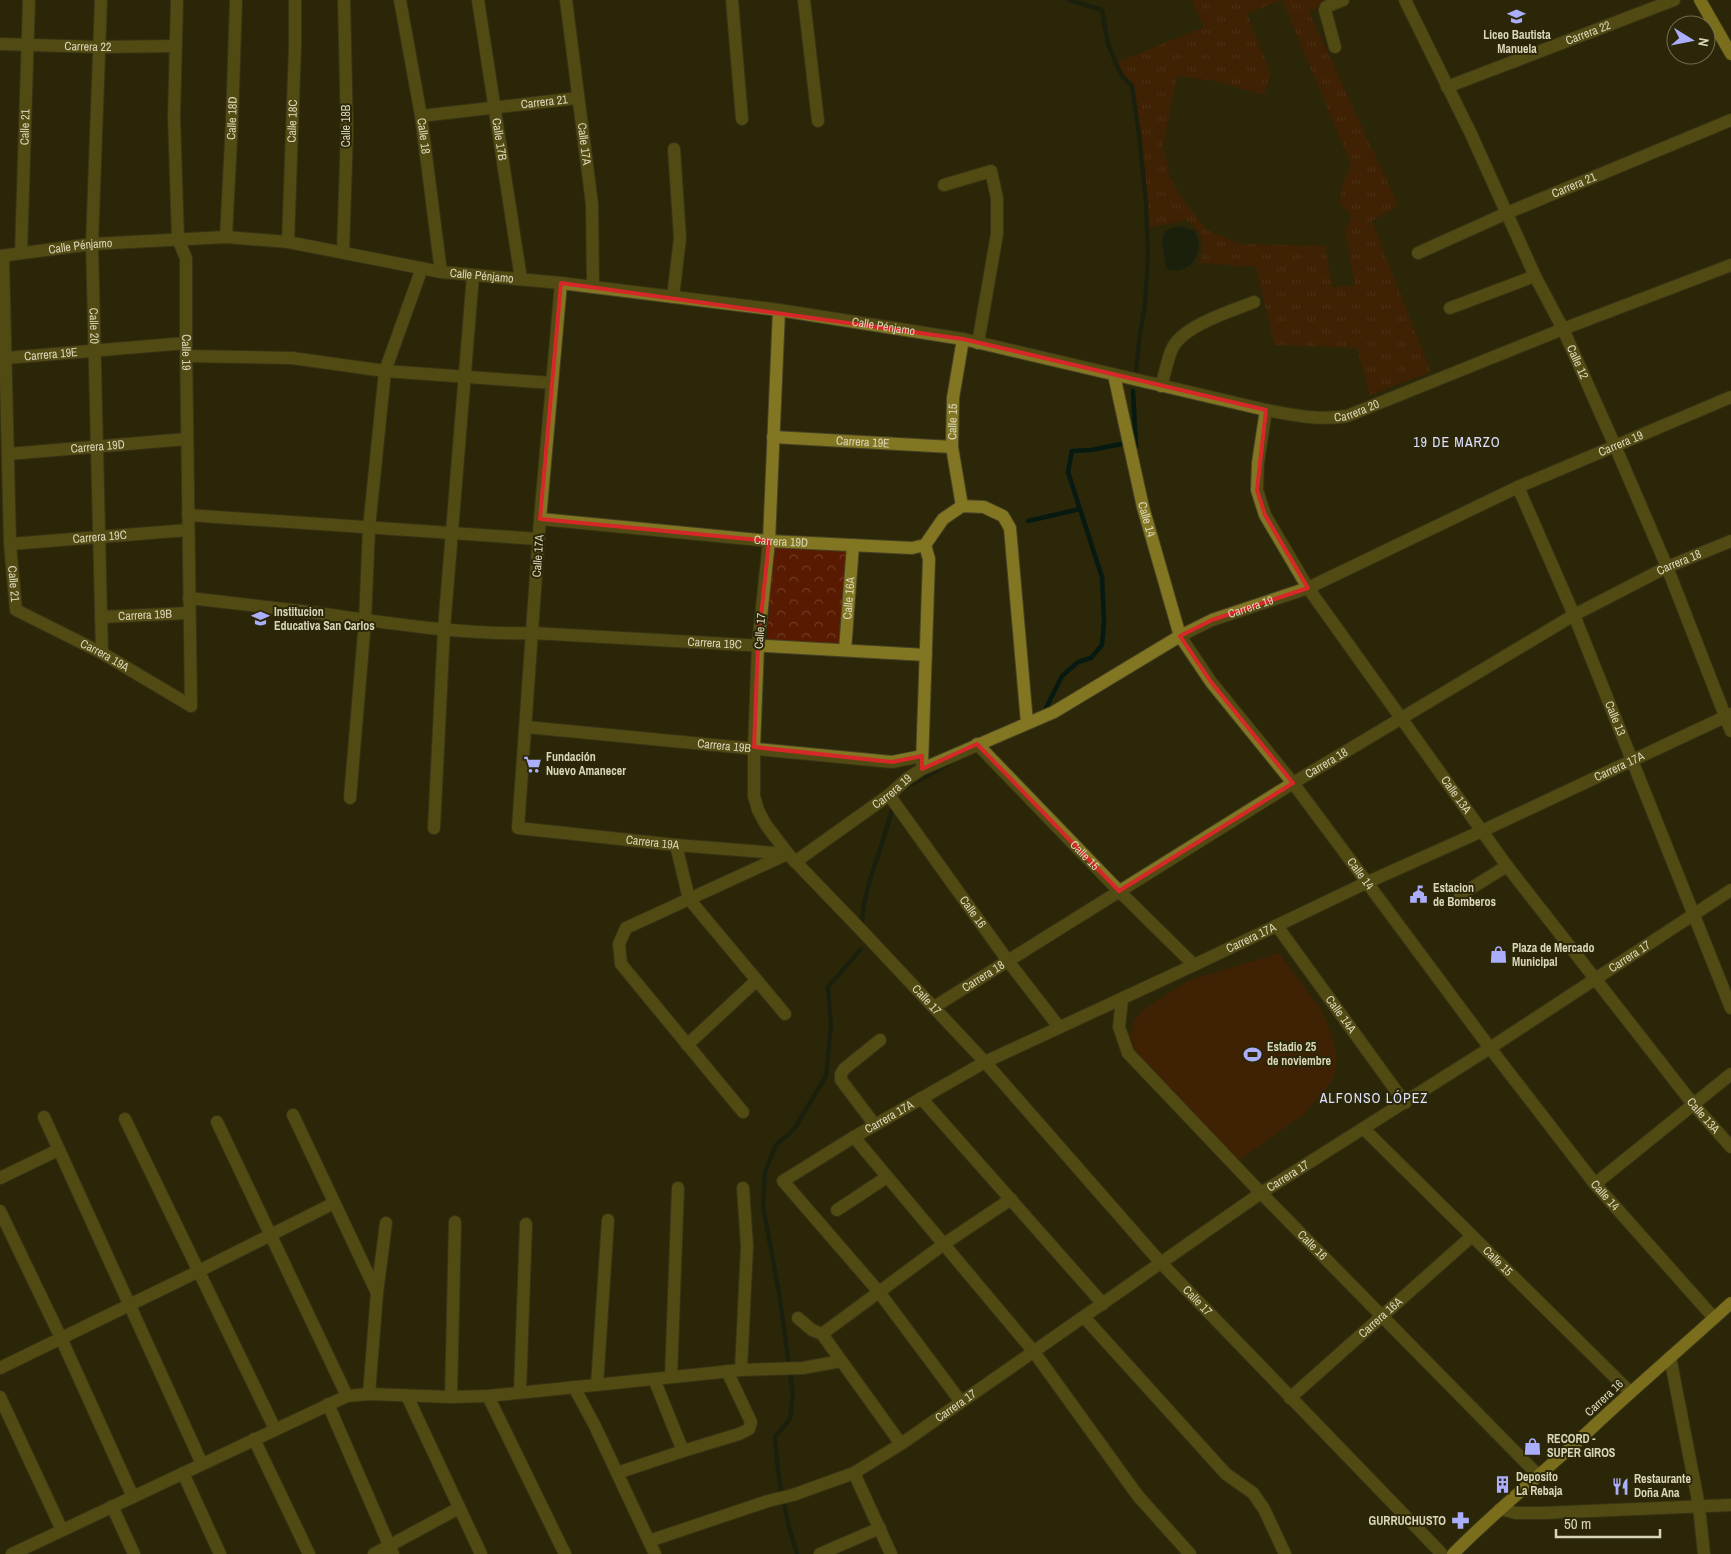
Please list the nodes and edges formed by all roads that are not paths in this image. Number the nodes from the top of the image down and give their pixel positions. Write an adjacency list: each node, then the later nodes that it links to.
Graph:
1 (28, 0): 17 (street, Calle 21)
2 (101, 0): 19 (street, Calle 20)
3 (177, 0): 18 (street, Calle 19)
4 (236, 0): 32 (street, Calle 18D)
5 (295, 0): 34 (street, Calle 18C)
6 (344, 0): 36 (street, Calle 18B)
7 (400, 0): 25 (street, Calle 18)
8 (478, 0): 24 (street, Calle 17B)
9 (566, 0): 23 (street, Calle 17A)
10 (732, 0): 26 (street)
11 (804, 0): 28 (street)
12 (1343, 0): 20 (street)
13 (1405, 0): 22 (street, Calle 12)
14 (1674, 0): 22 (street, Carrera 22)
15 (1700, 0): 21 (main road)
16 (0, 44): 17 (street, Carrera 22)
17 (27, 45): 19 (street, Carrera 22); 37 (street, Calle 21)
18 (176, 46): 19 (street, Carrera 22); 33 (street, Calle 19)
19 (98, 47): 35 (street, Calle 20)
20 (1335, 47)
21 (1731, 54)
22 (1447, 87): 31 (street, Calle 12)
23 (578, 98): 24 (street, Carrera 21); 47 (street, Calle 17A)
24 (494, 108): 25 (street, Carrera 21); 45 (street, Calle 17B)
25 (421, 116): 42 (street, Calle 18)
26 (742, 119)
27 (1731, 120): 31 (street, Carrera 21)
28 (818, 122)
29 (674, 148): 48 (street)
30 (944, 185): 54 (street)
31 (1507, 212): 38 (street, Carrera 21); 44 (street, Calle 12)
32 (226, 237): 33 (street, Calle Pénjamo); 34 (street, Calle Pénjamo)
33 (178, 239): 35 (street, Calle Pénjamo); 55 (street, Calle 19)
34 (288, 242): 36 (street, Calle Pénjamo)
35 (92, 244): 37 (street, Calle Pénjamo); 56 (street, Calle 20)
36 (343, 252): 41 (street, Calle Pénjamo)
37 (21, 253): 39 (street, Calle Pénjamo)
38 (1418, 253)
39 (1, 256): 57 (street, Calle 21)
40 (1731, 264): 52 (street, Carrera 20)
41 (422, 268): 42 (street, Calle Pénjamo); 58 (street)
42 (441, 272): 43 (street, Calle Pénjamo)
43 (473, 275): 45 (street, Calle Pénjamo); 60 (street)
44 (1535, 276): 50 (street); 52 (street, Calle 12)
45 (521, 279): 46 (street, Calle Pénjamo)
46 (561, 283): 47 (street, Calle Pénjamo); 61 (street, Calle 17A)
47 (593, 287): 48 (street, Calle Pénjamo)
48 (674, 297): 51 (street, Calle Pénjamo)
49 (1254, 302): 62 (street)
50 (1450, 308)
51 (778, 310): 53 (street, Calle Pénjamo); 65 (street, Calle 17)
52 (1562, 330): 64 (street, Carrera 20); 68 (street, Calle 12)
53 (963, 339): 54 (street, Carrera 20); 69 (street, Calle 15)
54 (978, 343): 59 (street, Carrera 20)
55 (186, 349): 56 (street, Carrera 19E); 58 (street, Carrera 19E); 66 (street, Calle 19)
56 (94, 351): 57 (street, Carrera 19E); 67 (street, Calle 20)
57 (6, 358): 70 (street, Calle 21)
58 (385, 371): 60 (street, Carrera 19E); 75 (street)
59 (1114, 375): 62 (street, Carrera 20); 95 (street, Calle 14)
60 (465, 377): 61 (street, Carrera 19E); 77 (street)
61 (552, 383): 74 (street, Calle 17A)
62 (1161, 386): 64 (street, Carrera 20)
63 (1731, 397): 68 (street, Carrera 19)
64 (1266, 410): 86 (street, Calle 13A)
65 (773, 437): 69 (street, Carrera 19E); 81 (street, Calle 17)
66 (187, 439): 67 (street, Carrera 19D); 73 (street, Calle 19)
67 (97, 446): 70 (street, Carrera 19D); 78 (street, Calle 20)
68 (1616, 446): 71 (street, Carrera 19); 85 (street, Calle 12)
69 (952, 447): 72 (street, Calle 15)
70 (8, 454): 82 (street, Calle 21)
71 (1518, 487): 86 (street, Carrera 19); 90 (street, Calle 13)
72 (962, 506): 84 (street); 103 (street)
73 (188, 515): 75 (street); 76 (street, Calle 19)
74 (540, 519): 79 (street, Calle 17A); 81 (street, Carrera 19D)
75 (369, 528): 77 (street); 92 (street)
76 (188, 530): 78 (street, Carrera 19C); 87 (street, Calle 19)
77 (452, 533): 79 (street); 93 (street)
78 (99, 537): 82 (street, Carrera 19C); 91 (street, Calle 20)
79 (539, 539): 94 (street, Calle 17A)
80 (1731, 540): 85 (street, Carrera 18)
81 (769, 541): 83 (street, Carrera 19D); 96 (street, Calle 17)
82 (10, 544): 88 (street, Calle 21)
83 (853, 545): 84 (street, Carrera 19D); 97 (street, Calle 16A)
84 (925, 545): 99 (street)
85 (1666, 567): 90 (street, Carrera 18); 101 (street, Calle 12)
86 (1308, 588): 95 (street, Carrera 19); 102 (street, Calle 13A)
87 (189, 598): 89 (street, Calle 19); 92 (street, Carrera 19C)
88 (16, 610): 98 (street, Carrera 19A)
89 (189, 613): 91 (street, Carrera 19B); 100 (street, Calle 19)
90 (1574, 615): 102 (street, Carrera 18); 108 (street, Calle 13)
91 (101, 617): 98 (street, Calle 20)
92 (365, 621): 93 (street, Carrera 19C); 112 (street)
93 (444, 629): 94 (street, Carrera 19C); 113 (street)
94 (533, 634): 96 (street, Carrera 19C); 104 (street, Calle 17A)
95 (1180, 636): 103 (street, Carrera 19); 110 (street, Calle 14)
96 (758, 645): 97 (street, Carrera 19C); 107 (street, Calle 17)
97 (845, 650): 99 (street, Carrera 19C)
98 (102, 653): 100 (street, Carrera 19A)
99 (926, 655): 109 (street)
100 (190, 706)
101 (1728, 715): 105 (street, Calle 12); 108 (street, Carrera 17A)
102 (1401, 719): 110 (street, Carrera 18); 115 (street, Calle 13A)
103 (1027, 723): 106 (street, Carrera 19)
104 (526, 727): 107 (street, Carrera 19B); 114 (street, Calle 17A)
105 (1731, 731)
106 (977, 744): 109 (street, Carrera 19); 121 (street, Calle 15)
107 (754, 747): 109 (street, Carrera 19B); 117 (street, Calle 17)
108 (1632, 761): 115 (street, Carrera 17A); 124 (street, Calle 13)
109 (922, 762): 111 (street, Carrera 19)
110 (1292, 783): 119 (street, Calle 14); 121 (street, Carrera 18)
111 (889, 795): 117 (street, Carrera 19); 126 (street, Calle 16)
112 (350, 798)
113 (434, 828)
114 (518, 828): 116 (street, Carrera 19A)
115 (1482, 831): 118 (street, Calle 13A); 119 (street, Carrera 17A)
116 (676, 845): 117 (street, Carrera 19A); 123 (street)
117 (792, 858): 123 (street, Carrera 19); 131 (street, Calle 17)
118 (1507, 866): 122 (street); 128 (street, Calle 13A)
119 (1368, 882): 125 (street, Carrera 17A); 137 (street, Calle 14)
120 (1731, 890): 124 (street, Carrera 17)
121 (1119, 891): 126 (street, Carrera 18); 127 (street, Calle 15)
122 (1460, 895)
123 (688, 899): 129 (street); 136 (street, Carrera 19)
124 (1692, 915): 128 (street, Carrera 17); 132 (street, Calle 13)
125 (1277, 926): 127 (street, Carrera 17A); 141 (street, Calle 14A)
126 (1008, 960): 131 (street, Carrera 18); 134 (street, Calle 16)
127 (1194, 965): 130 (street, Carrera 17A)
128 (1596, 979): 137 (street, Carrera 17); 142 (street, Calle 13A)
129 (756, 980): 133 (street); 136 (street)
130 (1122, 999): 134 (street, Carrera 17A); 158 (street, Calle 16)
131 (934, 1007): 138 (street, Calle 17)
132 (1731, 1008)
133 (785, 1014)
134 (1059, 1027): 138 (street, Carrera 17A)
135 (880, 1040): 148 (street)
136 (687, 1045): 143 (street)
137 (1490, 1048): 141 (street, Carrera 17); 155 (street, Calle 14)
138 (985, 1062): 140 (street, Carrera 17A); 170 (street, Calle 17)
139 (1731, 1074): 142 (street)
140 (921, 1098): 148 (street, Carrera 17A); 159 (street)
141 (1405, 1102): 149 (street, Carrera 17)
142 (1693, 1104): 151 (street, Calle 13A); 155 (street)
143 (743, 1112)
144 (293, 1114): 160 (street)
145 (44, 1117): 152 (street)
146 (125, 1119): 171 (street)
147 (217, 1122): 167 (street)
148 (875, 1125): 150 (street, Carrera 17A)
149 (1364, 1130): 158 (street, Carrera 17); 168 (street, Calle 15)
150 (854, 1137): 153 (street); 172 (street, Carrera 17A)
151 (1731, 1146)
152 (58, 1150): 154 (street); 175 (street)
153 (887, 1177): 161 (street); 169 (street)
154 (0, 1178)
155 (1595, 1184): 180 (street, Calle 14)
156 (678, 1188): 189 (street)
157 (743, 1188): 187 (street)
158 (1262, 1193): 170 (street, Carrera 17); 177 (street, Calle 16)
159 (1011, 1199): 169 (street); 176 (street)
160 (334, 1203): 167 (street); 173 (street)
161 (837, 1210)
162 (0, 1211): 182 (street)
163 (608, 1220): 191 (street)
164 (455, 1222): 200 (street)
165 (386, 1223): 173 (street)
166 (526, 1224): 193 (street)
167 (271, 1234): 171 (street); 196 (street)
168 (1472, 1236): 177 (street, Carrera 16A); 194 (street, Calle 15)
169 (944, 1244): 172 (street); 183 (street)
170 (1161, 1263): 176 (street, Carrera 17); 201 (street, Calle 17)
171 (199, 1271): 175 (street); 204 (street)
172 (879, 1292): 181 (street); 202 (street)
173 (377, 1293): 195 (street)
174 (1731, 1302): 180 (main road, Carrera 16)
175 (129, 1304): 182 (street); 208 (street)
176 (1103, 1304): 178 (street, Carrera 17)
177 (1381, 1316): 201 (street, Carrera 16A); 212 (street, Calle 16)
178 (1084, 1317): 183 (street, Carrera 17); 234 (street)
179 (798, 1318): 181 (street)
180 (1714, 1318): 184 (main road, Carrera 16)
181 (822, 1334): 185 (street)
182 (61, 1338): 186 (street); 213 (street)
183 (1034, 1352): 202 (street, Carrera 17); 233 (street)
184 (1670, 1357): 194 (main road, Carrera 16); 216 (street)
185 (841, 1361): 187 (street); 206 (street)
186 (0, 1368)
187 (741, 1370): 188 (street)
188 (727, 1371): 189 (street); 207 (street)
189 (671, 1377): 190 (street)
190 (654, 1379): 191 (street); 207 (street)
191 (597, 1385): 192 (street)
192 (574, 1387): 193 (street); 210 (street)
193 (520, 1392): 198 (street)
194 (1630, 1392): 212 (main road, Carrera 16)
195 (369, 1394): 196 (street); 197 (street)
196 (347, 1396): 203 (street)
197 (407, 1396): 200 (street); 217 (street)
198 (488, 1396): 200 (street); 229 (street)
199 (0, 1397): 220 (street)
200 (451, 1397)
201 (1290, 1398): 235 (street, Calle 17)
202 (962, 1402): 206 (street, Carrera 17)
203 (328, 1404): 204 (street); 222 (street)
204 (276, 1429): 205 (street)
205 (254, 1439): 208 (street); 226 (street)
206 (901, 1444): 211 (street, Carrera 17)
207 (683, 1450): 210 (street)
208 (202, 1464): 209 (street)
209 (183, 1473): 213 (street); 225 (street)
210 (617, 1473): 221 (street)
211 (854, 1473): 219 (street); 221 (street, Carrera 17)
212 (1538, 1475): 218 (main road, Carrera 16)
213 (133, 1497): 215 (street)
214 (1731, 1505): 216 (street)
215 (112, 1506): 220 (street); 224 (street)
216 (1699, 1506): 218 (street); 237 (street)
217 (459, 1508): 222 (street); 228 (street)
218 (1500, 1509): 236 (main road, Carrera 16)
219 (880, 1528): 231 (street); 232 (street)
220 (62, 1530): 223 (street)
221 (649, 1541): 230 (street)
222 (391, 1550): 227 (street)
223 (12, 1554)
224 (134, 1554)
225 (220, 1554)
226 (309, 1554)
227 (374, 1554)
228 (481, 1554)
229 (565, 1554)
230 (655, 1554)
231 (820, 1554)
232 (891, 1554)
233 (1190, 1554)
234 (1285, 1554)
235 (1442, 1554)
236 (1453, 1554)
237 (1704, 1554)

